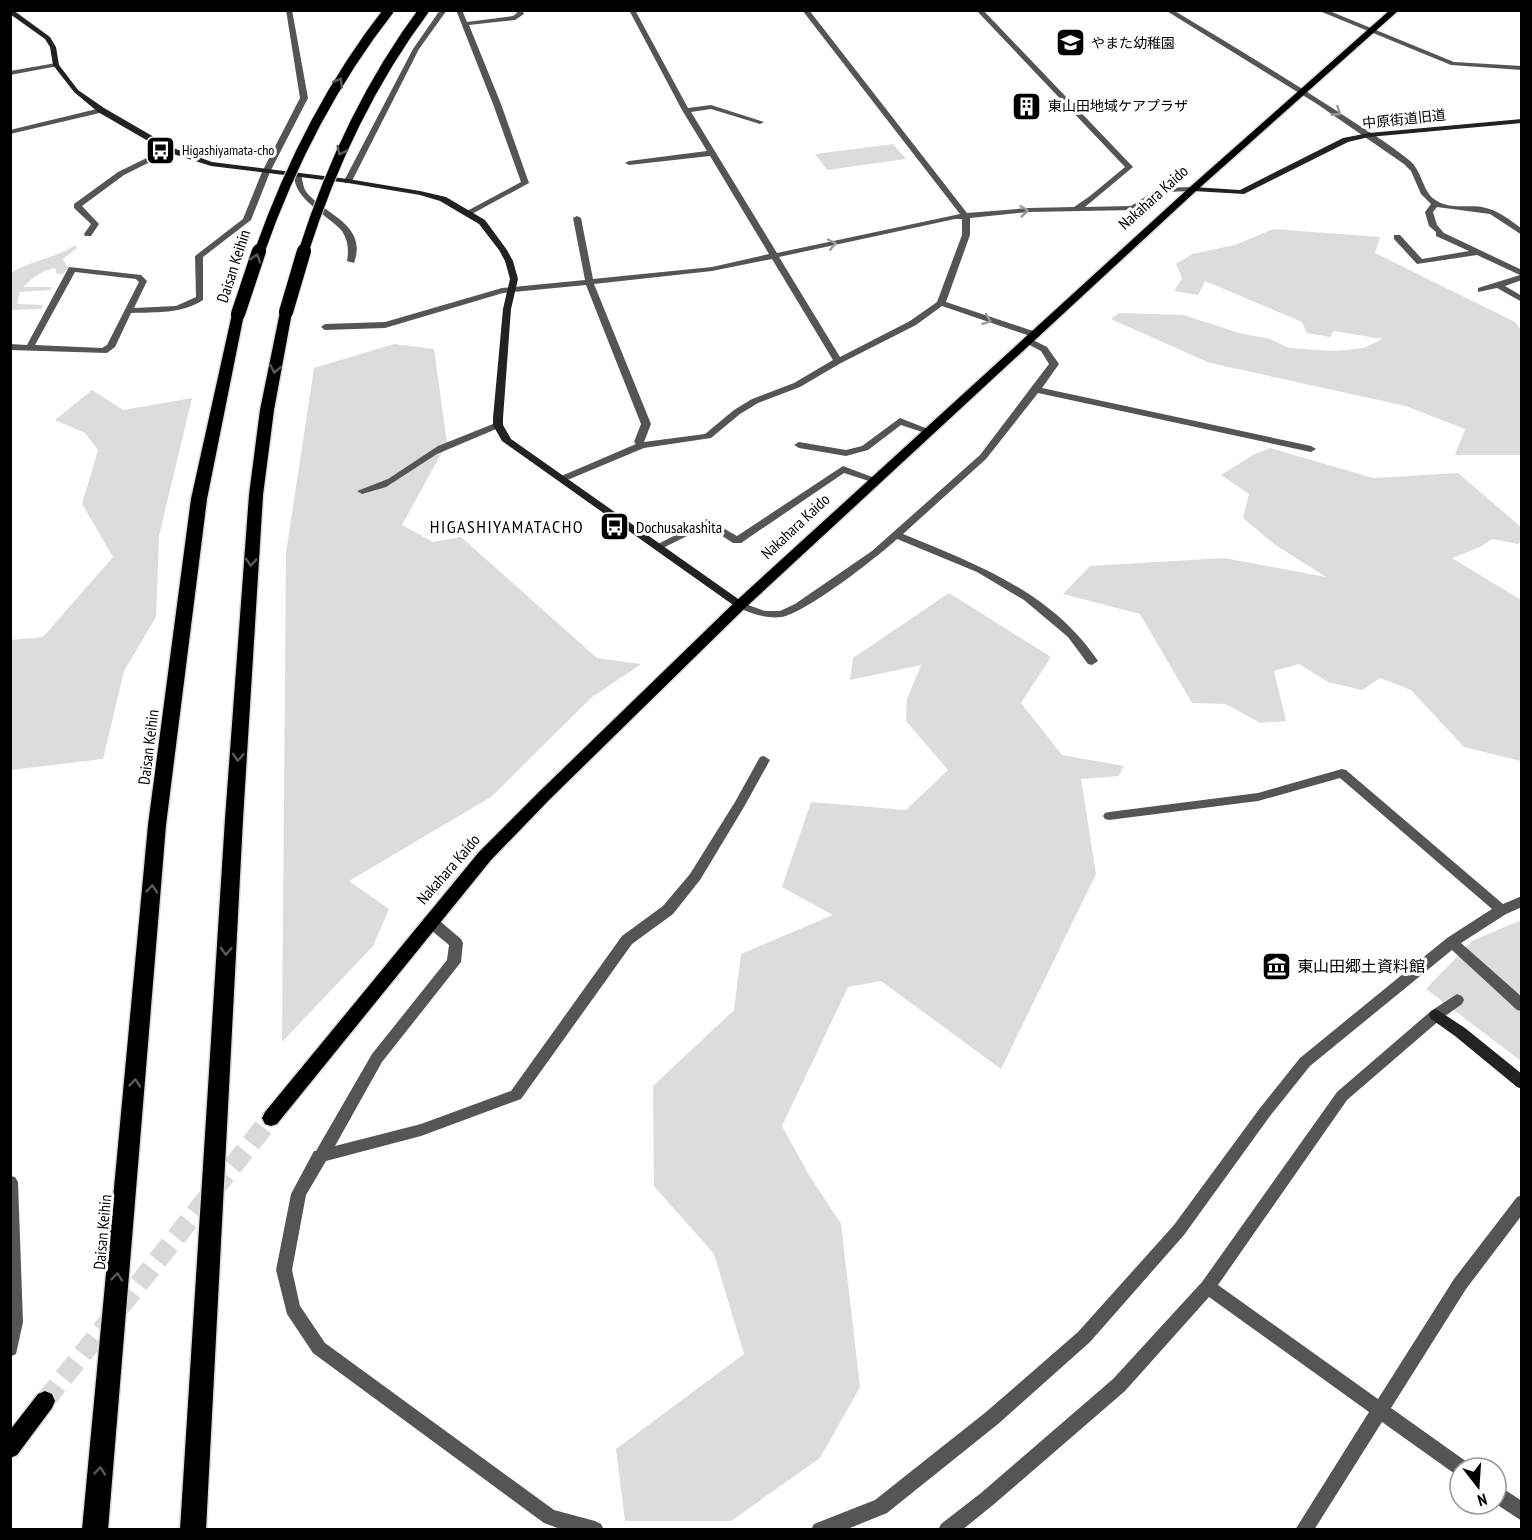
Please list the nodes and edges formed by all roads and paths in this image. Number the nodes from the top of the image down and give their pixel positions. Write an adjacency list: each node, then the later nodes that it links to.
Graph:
1 (289, 10): 30 (street)
2 (389, 10): 93 (highway, Daisan Keihin, one-way to 2, bridge)
3 (424, 10): 94 (highway, one-way to 94, bridge)
4 (444, 10): 32 (street)
5 (459, 10): 15 (street)
6 (519, 10): 15 (street)
7 (632, 10): 22 (street)
8 (805, 10): 37 (street)
9 (979, 10): 35 (street)
10 (1168, 10): 20 (street)
11 (1320, 10): 14 (street)
12 (1395, 10): 16 (main road, Nakahara Kaido)
13 (10, 11): 17 (street)
14 (1332, 12): 16 (street)
15 (464, 24): 36 (street)
16 (1372, 31): 18 (street); 20 (main road, Nakahara Kaido)
17 (56, 64): 19 (street); 21 (street)
18 (1521, 68)
19 (10, 73)
20 (1303, 91): 26 (street, one-way to 26); 33 (main road, Nakahara Kaido)
21 (101, 110): 25 (street); 27 (street)
22 (686, 110): 24 (street); 28 (street)
23 (1521, 121): 26 (street, 中原街道旧道)
24 (760, 122)
25 (10, 132)
26 (1369, 135): 33 (street, 中原街道旧道); 34 (street)
27 (171, 150): 30 (street); 40 (street)
28 (712, 153): 29 (street); 43 (street)
29 (629, 163)
30 (266, 172): 31 (street); 52 (street)
31 (297, 175): 32 (street); 44 (street)
32 (348, 181): 36 (street)
33 (1193, 189): 35 (street); 54 (main road, Nakahara Kaido)
34 (1435, 204): 39 (street); 42 (street)
35 (1076, 209): 37 (street, one-way to 35)
36 (470, 213): 48 (street)
37 (966, 217): 43 (street, one-way to 37); 51 (street)
38 (577, 218): 46 (street)
39 (1521, 233)
40 (88, 234)
41 (1397, 237): 42 (street)
42 (1480, 252): 45 (street)
43 (775, 257): 46 (street); 57 (street)
44 (351, 261)
45 (1521, 275): 47 (street)
46 (589, 281): 48 (street); 61 (street)
47 (1498, 285): 49 (street); 50 (street)
48 (513, 290): 53 (street); 59 (street)
49 (1481, 290)
50 (1521, 300)
51 (941, 303): 54 (street, one-way to 54); 57 (street)
52 (128, 311): 56 (street); 56 (street)
53 (325, 327)
54 (1030, 337): 58 (street); 60 (main road, Nakahara Kaido)
55 (10, 347): 56 (street)
56 (29, 349)
57 (838, 361): 61 (street)
58 (1036, 390): 63 (street); 67 (street)
59 (498, 425): 64 (street); 66 (street)
60 (928, 431): 62 (street); 65 (main road, Nakahara Kaido)
61 (642, 445): 64 (street)
62 (799, 446)
63 (1311, 450)
64 (562, 479): 68 (street)
65 (875, 480): 68 (street); 69 (main road, Nakahara Kaido)
66 (362, 491)
67 (896, 535): 69 (street); 70 (street)
68 (659, 546): 69 (street)
69 (740, 605): 75 (main road, Nakahara Kaido)
70 (1092, 661)
71 (764, 760): 82 (street)
72 (1109, 816): 74 (street)
73 (1521, 901): 74 (street)
74 (1501, 910): 76 (street)
75 (430, 921): 81 (main road, Nakahara Kaido); 82 (street)
76 (1452, 942): 78 (street); 96 (street)
77 (1457, 1000): 79 (street)
78 (1521, 1006)
79 (1436, 1015): 80 (street); 85 (street)
80 (1521, 1083)
81 (271, 1118)
82 (319, 1156): 95 (street)
83 (10, 1182): 86 (street)
84 (1521, 1202): 88 (street)
85 (1208, 1287): 88 (street); 97 (street)
86 (10, 1349)
87 (45, 1401): 89 (main road)
88 (1381, 1409): 90 (street); 98 (street)
89 (10, 1448)
90 (1448, 1458)
91 (1508, 1502): 92 (street)
92 (1521, 1512)
93 (95, 1530)
94 (193, 1530)
95 (595, 1530)
96 (820, 1530)
97 (947, 1530)
98 (1304, 1530)

